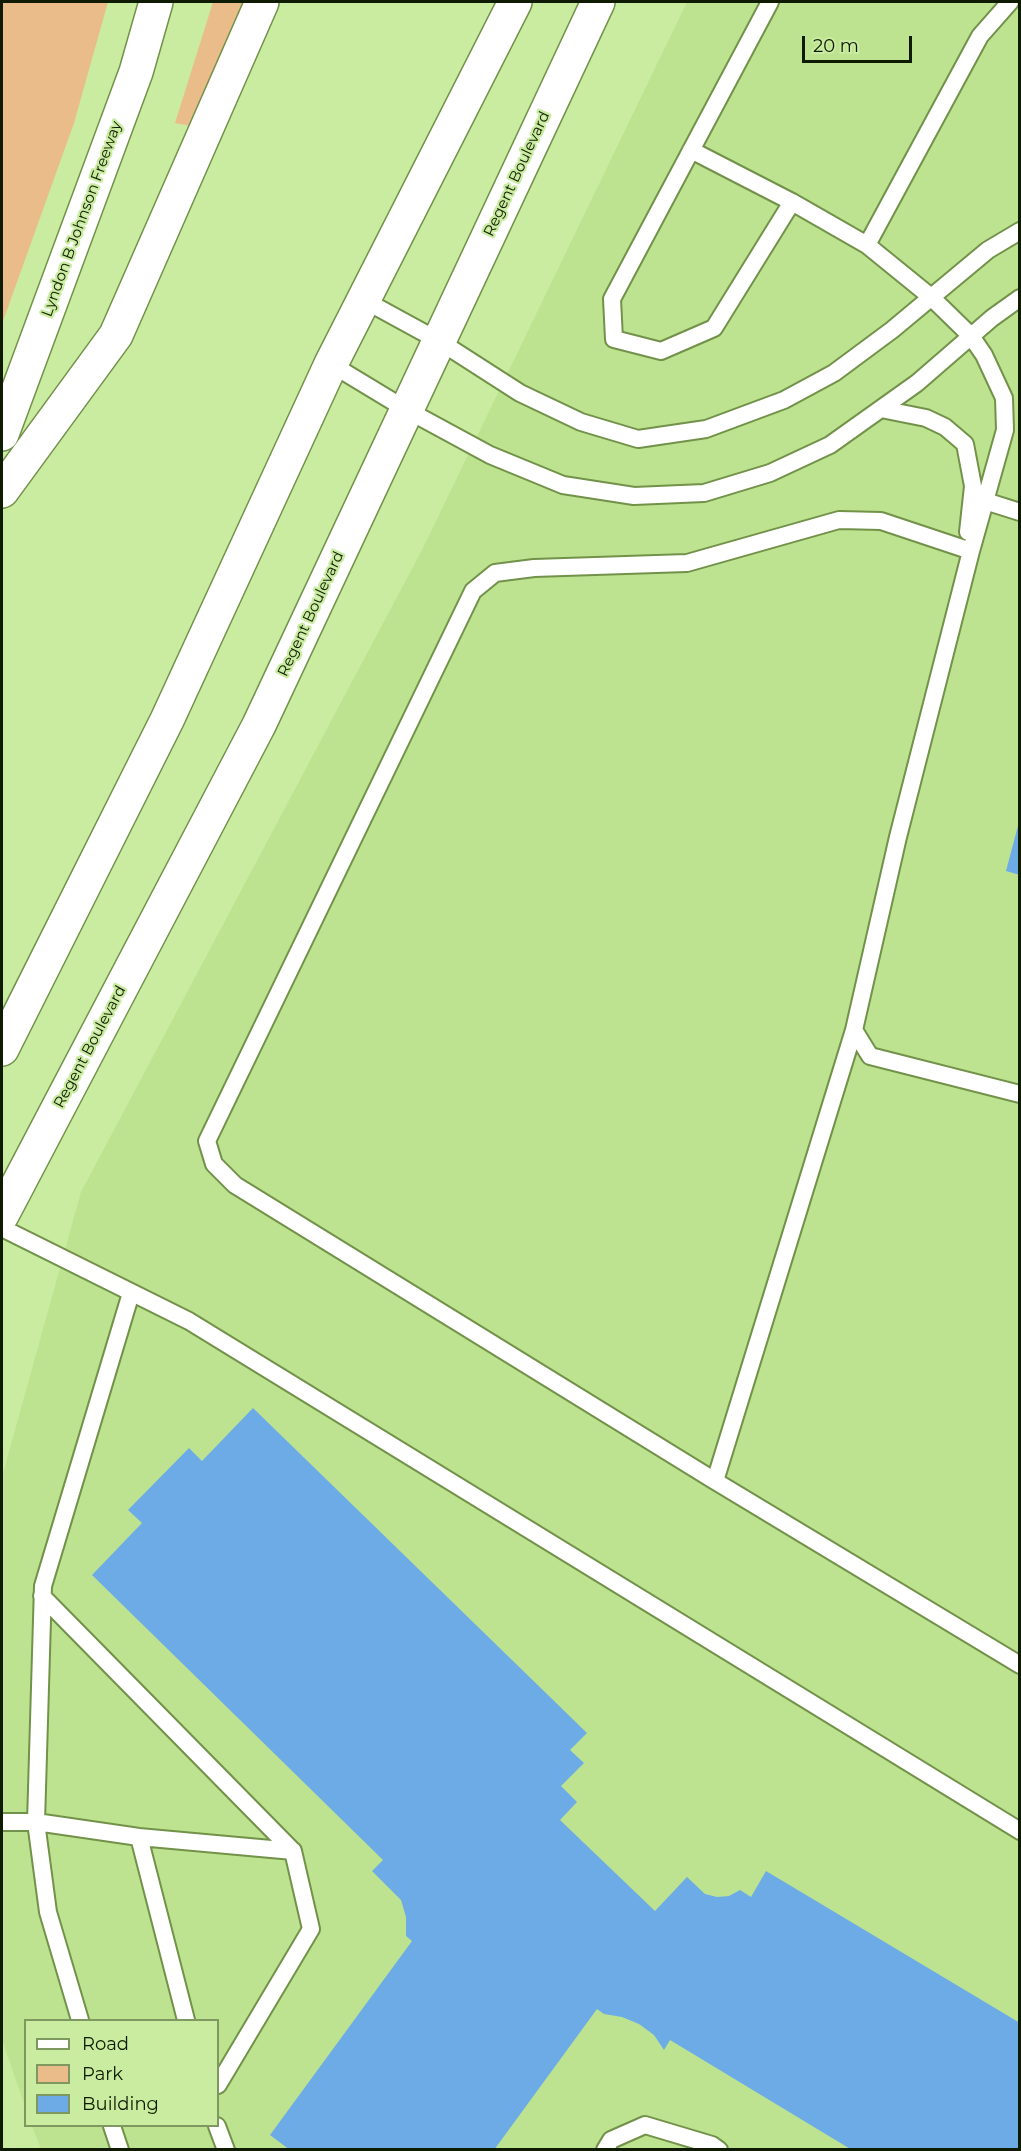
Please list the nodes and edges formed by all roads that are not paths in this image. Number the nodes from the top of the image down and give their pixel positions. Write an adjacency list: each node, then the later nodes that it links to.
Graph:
1 (156, 2): 19 (main road, Lyndon B Johnson Freeway)
2 (262, 2): 20 (main road)
3 (515, 2): 13 (main road)
4 (598, 2): 15 (main road, Regent Boulevard)
5 (770, 2): 7 (lane)
6 (1010, 2): 10 (lane)
7 (691, 150): 8 (lane); 8 (lane)
8 (792, 202): 10 (lane)
9 (1020, 231): 11 (lane)
10 (867, 245): 11 (lane)
11 (931, 297): 14 (lane); 15 (lane)
12 (1020, 298): 14 (lane)
13 (364, 300): 15 (lane); 16 (main road)
14 (971, 336): 17 (lane); 21 (lane)
15 (439, 341): 18 (main road, Regent Boulevard)
16 (331, 364): 18 (lane); 25 (main road)
17 (881, 409): 18 (lane); 23 (lane)
18 (407, 411): 27 (main road, Regent Boulevard)
19 (2, 434)
20 (2, 491)
21 (985, 501): 22 (lane); 23 (lane)
22 (1020, 512)
23 (971, 551): 24 (lane); 30 (lane)
24 (854, 1030): 26 (lane); 30 (lane)
25 (2, 1049)
26 (1020, 1094)
27 (2, 1215)
28 (2, 1228): 29 (lane)
29 (131, 1293): 31 (lane); 35 (lane)
30 (715, 1481): 32 (lane)
31 (42, 1596): 34 (lane); 37 (lane)
32 (1020, 1665)
33 (2, 1822): 34 (lane)
34 (36, 1822): 36 (lane); 38 (lane)
35 (1020, 1831)
36 (139, 1837): 37 (lane); 39 (lane)
37 (292, 1851): 40 (lane)
38 (80, 2019)
39 (186, 2019)
40 (219, 2083)
41 (112, 2127): 43 (lane)
42 (217, 2127): 44 (lane)
43 (120, 2150)
44 (226, 2150)
45 (605, 2150): 46 (lane)
46 (719, 2150)

